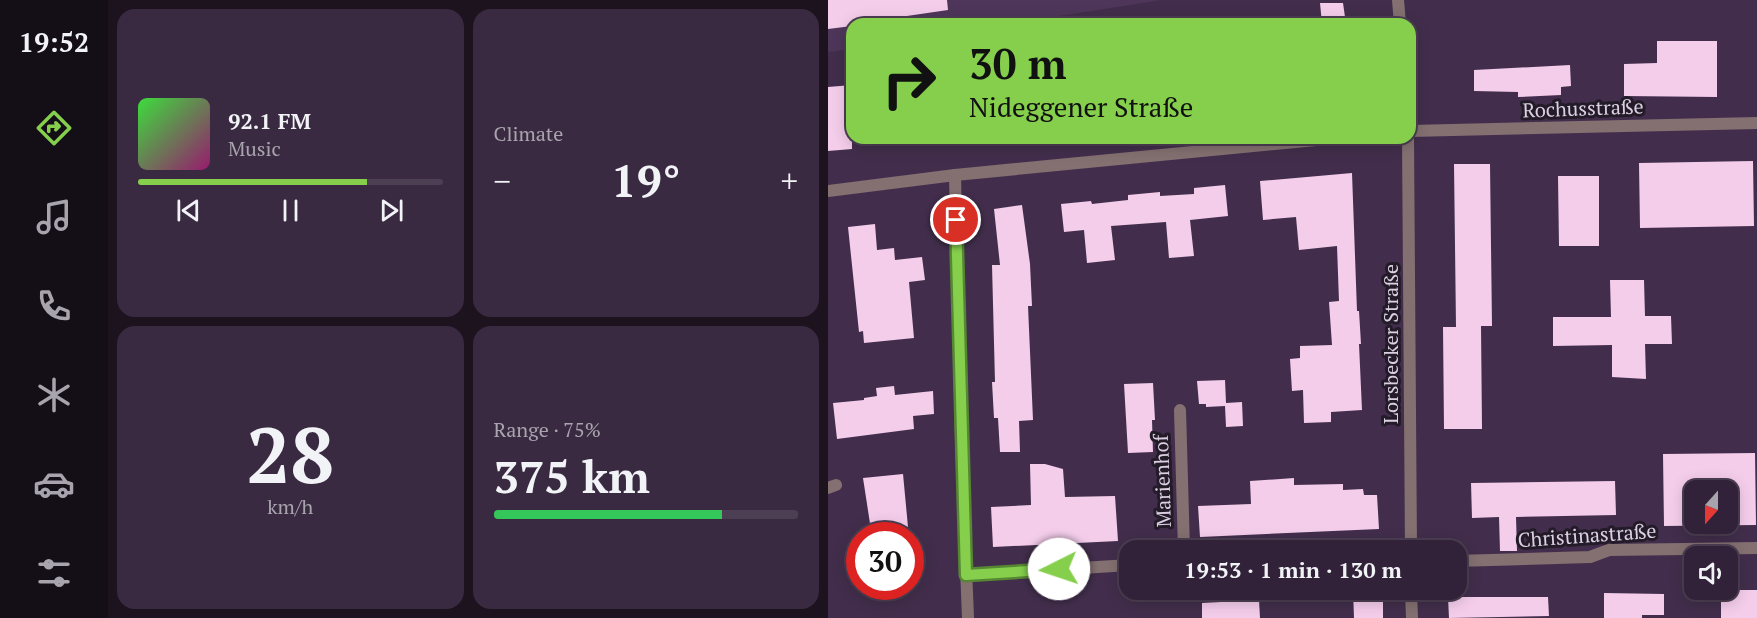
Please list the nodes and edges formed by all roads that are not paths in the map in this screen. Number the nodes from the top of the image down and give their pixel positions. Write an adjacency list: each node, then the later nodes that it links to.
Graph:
1 (1398, 0): 2 (street)
2 (1400, 18)
3 (1757, 123): 4 (street, Rochusstraße)
4 (1416, 131)
5 (1274, 144): 7 (street)
6 (1408, 144): 11 (street, Lorsbecker Straße)
7 (955, 175): 8 (street); 15 (street)
8 (828, 191)
9 (1180, 410): 10 (street, Marienhof)
10 (1184, 540)
11 (1411, 540)
12 (1757, 548): 13 (street, Christinastraße)
13 (1467, 561)
14 (1119, 566): 15 (street)
15 (966, 575): 17 (street)
16 (1412, 600): 18 (street)
17 (968, 618)
18 (1412, 618)

